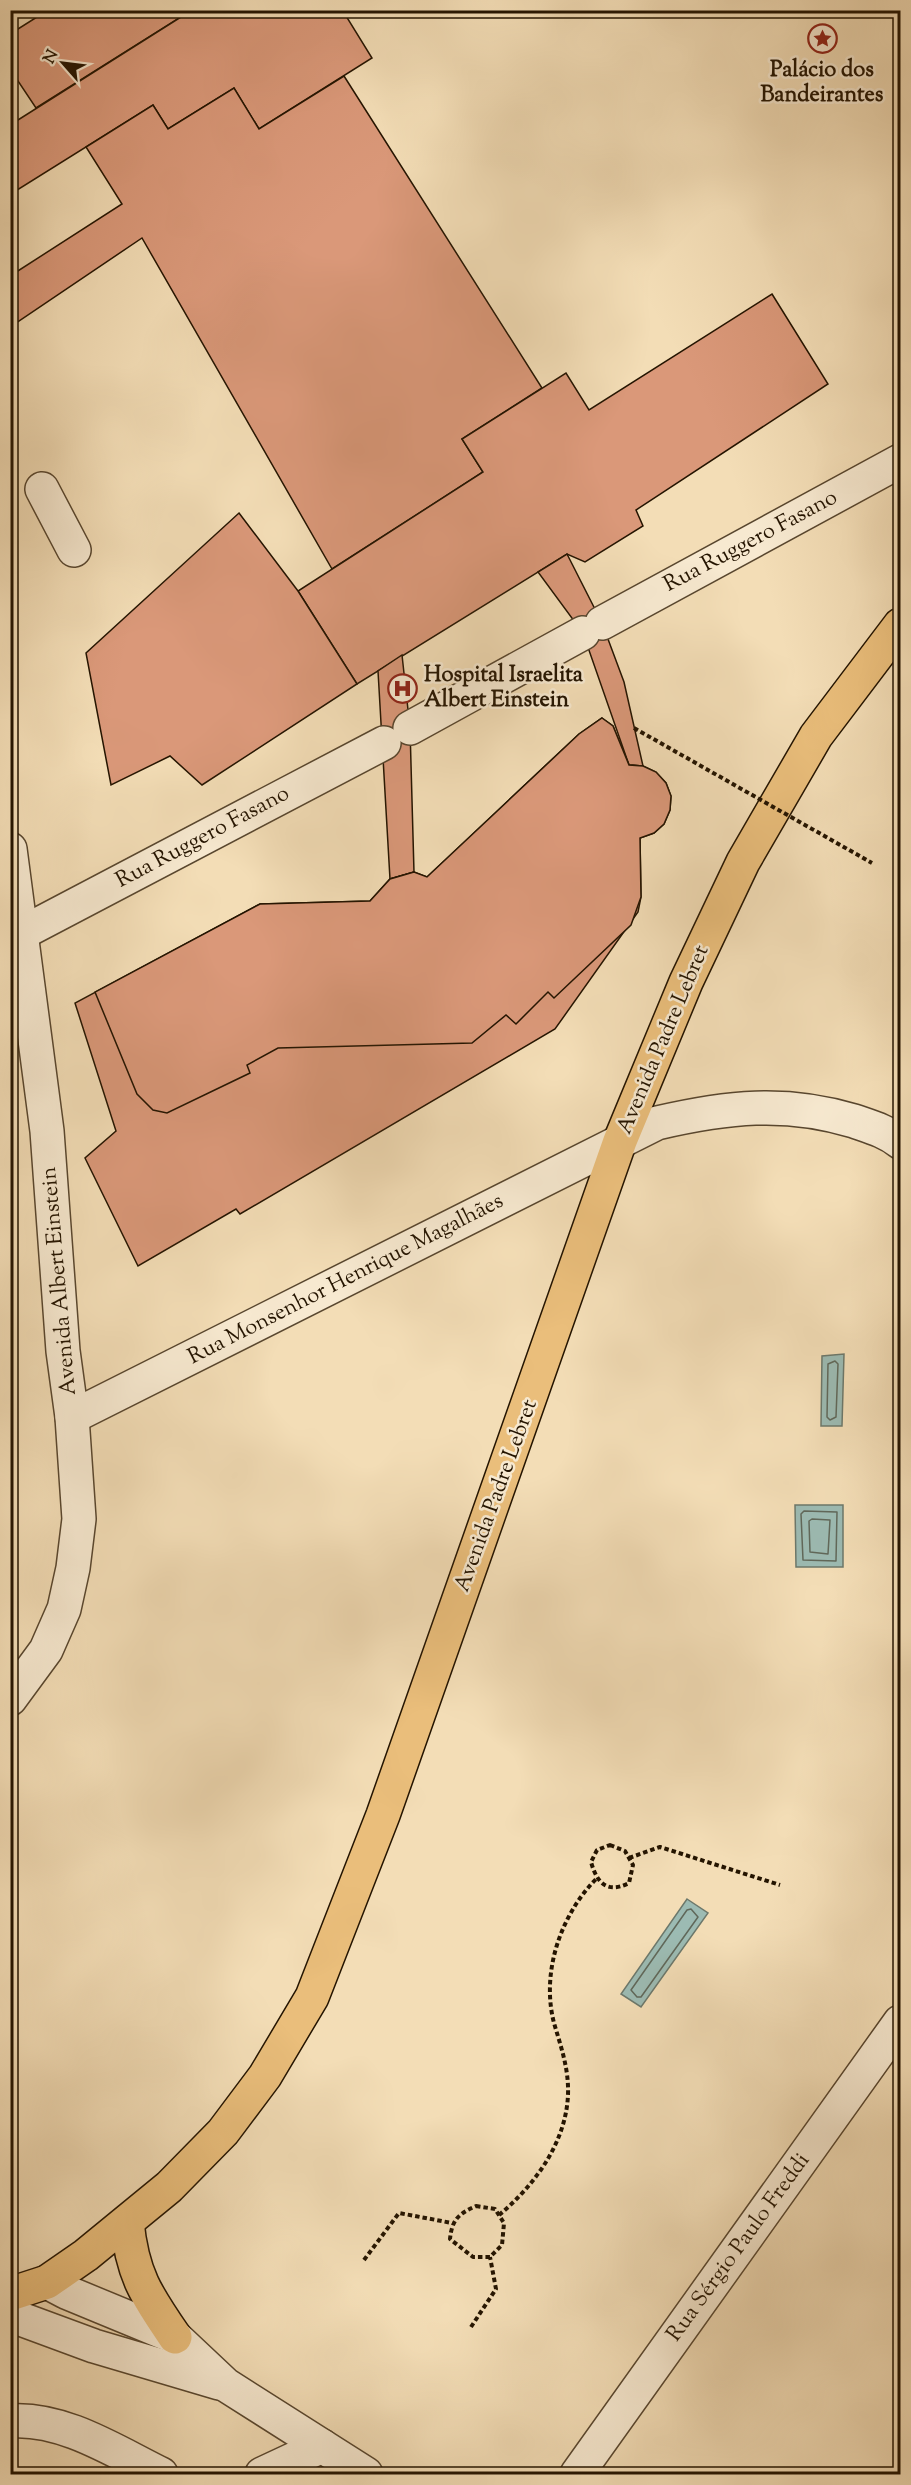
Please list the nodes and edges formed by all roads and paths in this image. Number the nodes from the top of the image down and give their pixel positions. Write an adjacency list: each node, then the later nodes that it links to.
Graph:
1 (900, 461): 8 (street, Rua Ruggero Fasano)
2 (42, 489): 3 (street)
3 (74, 550)
4 (900, 625): 9 (main road, Avenida Padre Lebret)
5 (634, 728): 7 (path, bridge)
6 (10, 849): 8 (street, Avenida Albert Einstein)
7 (873, 863)
8 (22, 933): 11 (street, Avenida Albert Einstein)
9 (620, 1141): 10 (street, Rua Monsenhor Henrique Magalhães); 11 (street, Rua Monsenhor Henrique Magalhães); 18 (main road, Avenida Padre Lebret)
10 (900, 1142)
11 (72, 1418): 12 (street, Avenida Albert Einstein)
12 (10, 1699)
13 (629, 1858): 14 (path); 14 (path); 15 (path)
14 (596, 1879): 17 (path)
15 (780, 1885)
16 (900, 2022): 33 (street, Rua Sérgio Paulo Freddi)
17 (499, 2215): 19 (path); 20 (path)
18 (127, 2222): 22 (main road, Avenida Padre Lebret); 26 (main road)
19 (452, 2223): 20 (path); 21 (path)
20 (490, 2257): 25 (path)
21 (364, 2260)
22 (47, 2282): 23 (main road, Avenida Padre Lebret); 26 (street)
23 (10, 2294)
24 (10, 2315): 27 (street)
25 (471, 2327)
26 (175, 2337): 27 (street)
27 (226, 2385): 29 (street)
28 (10, 2421): 30 (street)
29 (322, 2446): 31 (street); 32 (street)
30 (161, 2475)
31 (262, 2475)
32 (366, 2475)
33 (577, 2475)

